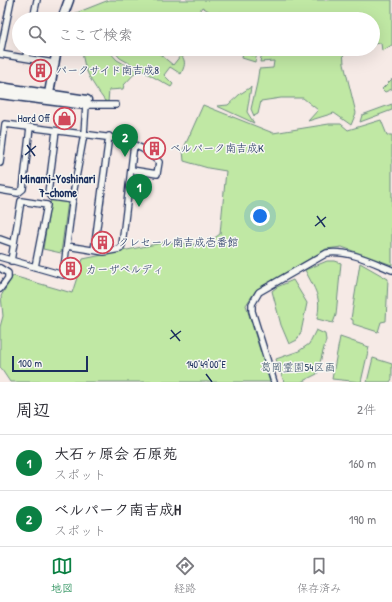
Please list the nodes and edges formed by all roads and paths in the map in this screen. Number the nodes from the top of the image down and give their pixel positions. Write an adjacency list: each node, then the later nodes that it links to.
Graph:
1 (11, 0): 6 (street)
2 (37, 0): 4 (street)
3 (68, 0): 5 (street)
4 (34, 12)
5 (66, 12)
6 (12, 56)
7 (13, 56): 9 (street)
8 (56, 56): 10 (street)
9 (26, 58): 10 (street)
10 (54, 63): 13 (street)
11 (0, 87): 13 (street)
12 (0, 94): 13 (street)
13 (48, 97): 14 (street)
14 (86, 104): 15 (street); 18 (street)
15 (116, 105)
16 (30, 128): 17 (street); 21 (street); 23 (street)
17 (56, 131): 18 (street); 24 (street)
18 (84, 134): 19 (street); 24 (street)
19 (109, 136): 20 (street); 28 (street)
20 (134, 144): 22 (street); 22 (street)
21 (0, 163)
22 (132, 170): 28 (street)
23 (0, 190)
24 (73, 200): 27 (street)
25 (0, 239): 26 (street)
26 (14, 244): 30 (street); 31 (street)
27 (67, 246): 28 (street); 31 (street)
28 (94, 250)
29 (0, 257): 30 (street)
30 (11, 261): 31 (street)
31 (35, 266)
32 (0, 268): 34 (street)
33 (392, 270): 35 (street)
34 (0, 289)
35 (274, 382)

